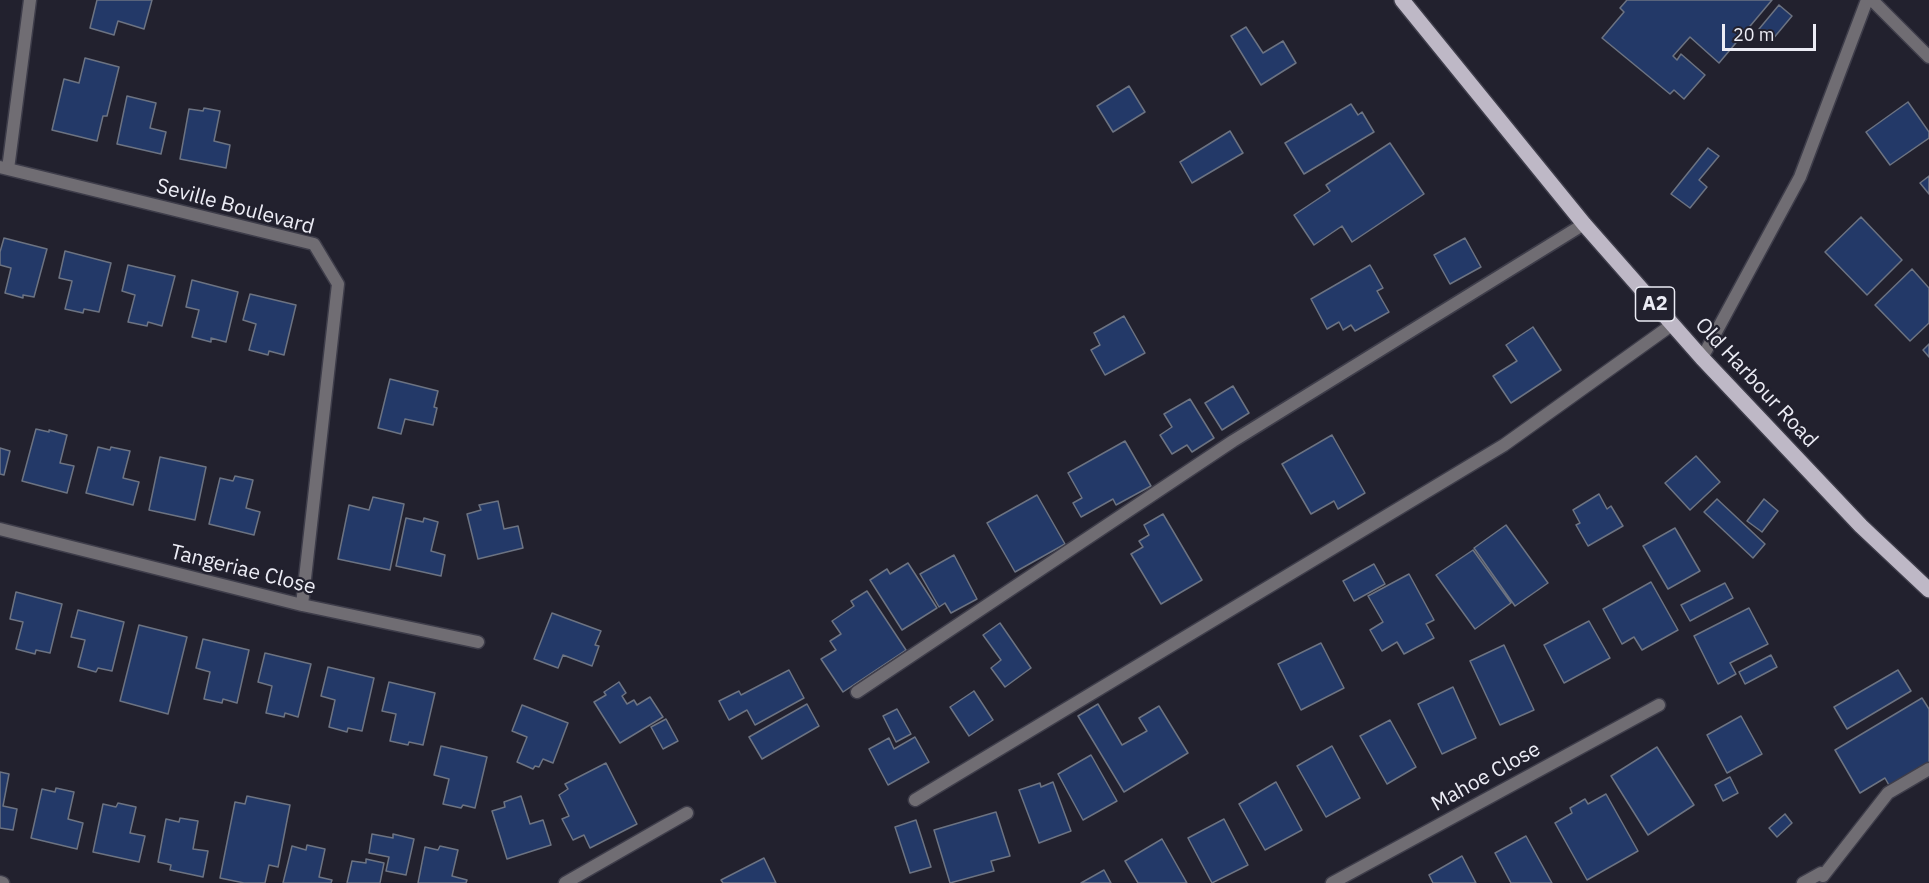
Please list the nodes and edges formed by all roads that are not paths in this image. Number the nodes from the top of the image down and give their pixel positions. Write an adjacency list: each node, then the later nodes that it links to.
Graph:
1 (30, 0): 6 (street)
2 (1402, 0): 7 (main road, Old Harbour Road / A2)
3 (1867, 0): 9 (street)
4 (1872, 0): 5 (street)
5 (1929, 57)
6 (4, 168): 12 (street, Seville Boulevard)
7 (1584, 224): 8 (main road, Old Harbour Road / A2); 14 (street)
8 (1673, 324): 9 (main road, Old Harbour Road / A2); 17 (street)
9 (1701, 358): 11 (main road, Old Harbour Road / A2)
10 (0, 530): 12 (street, Tangeriae Close)
11 (1929, 590)
12 (302, 605): 13 (street, Tangeriae Close)
13 (478, 642)
14 (857, 692)
15 (1659, 705): 20 (street, Mahoe Close)
16 (1929, 769): 21 (street)
17 (915, 800)
18 (687, 813): 19 (street)
19 (565, 883)
20 (1332, 883)
21 (1803, 883)

